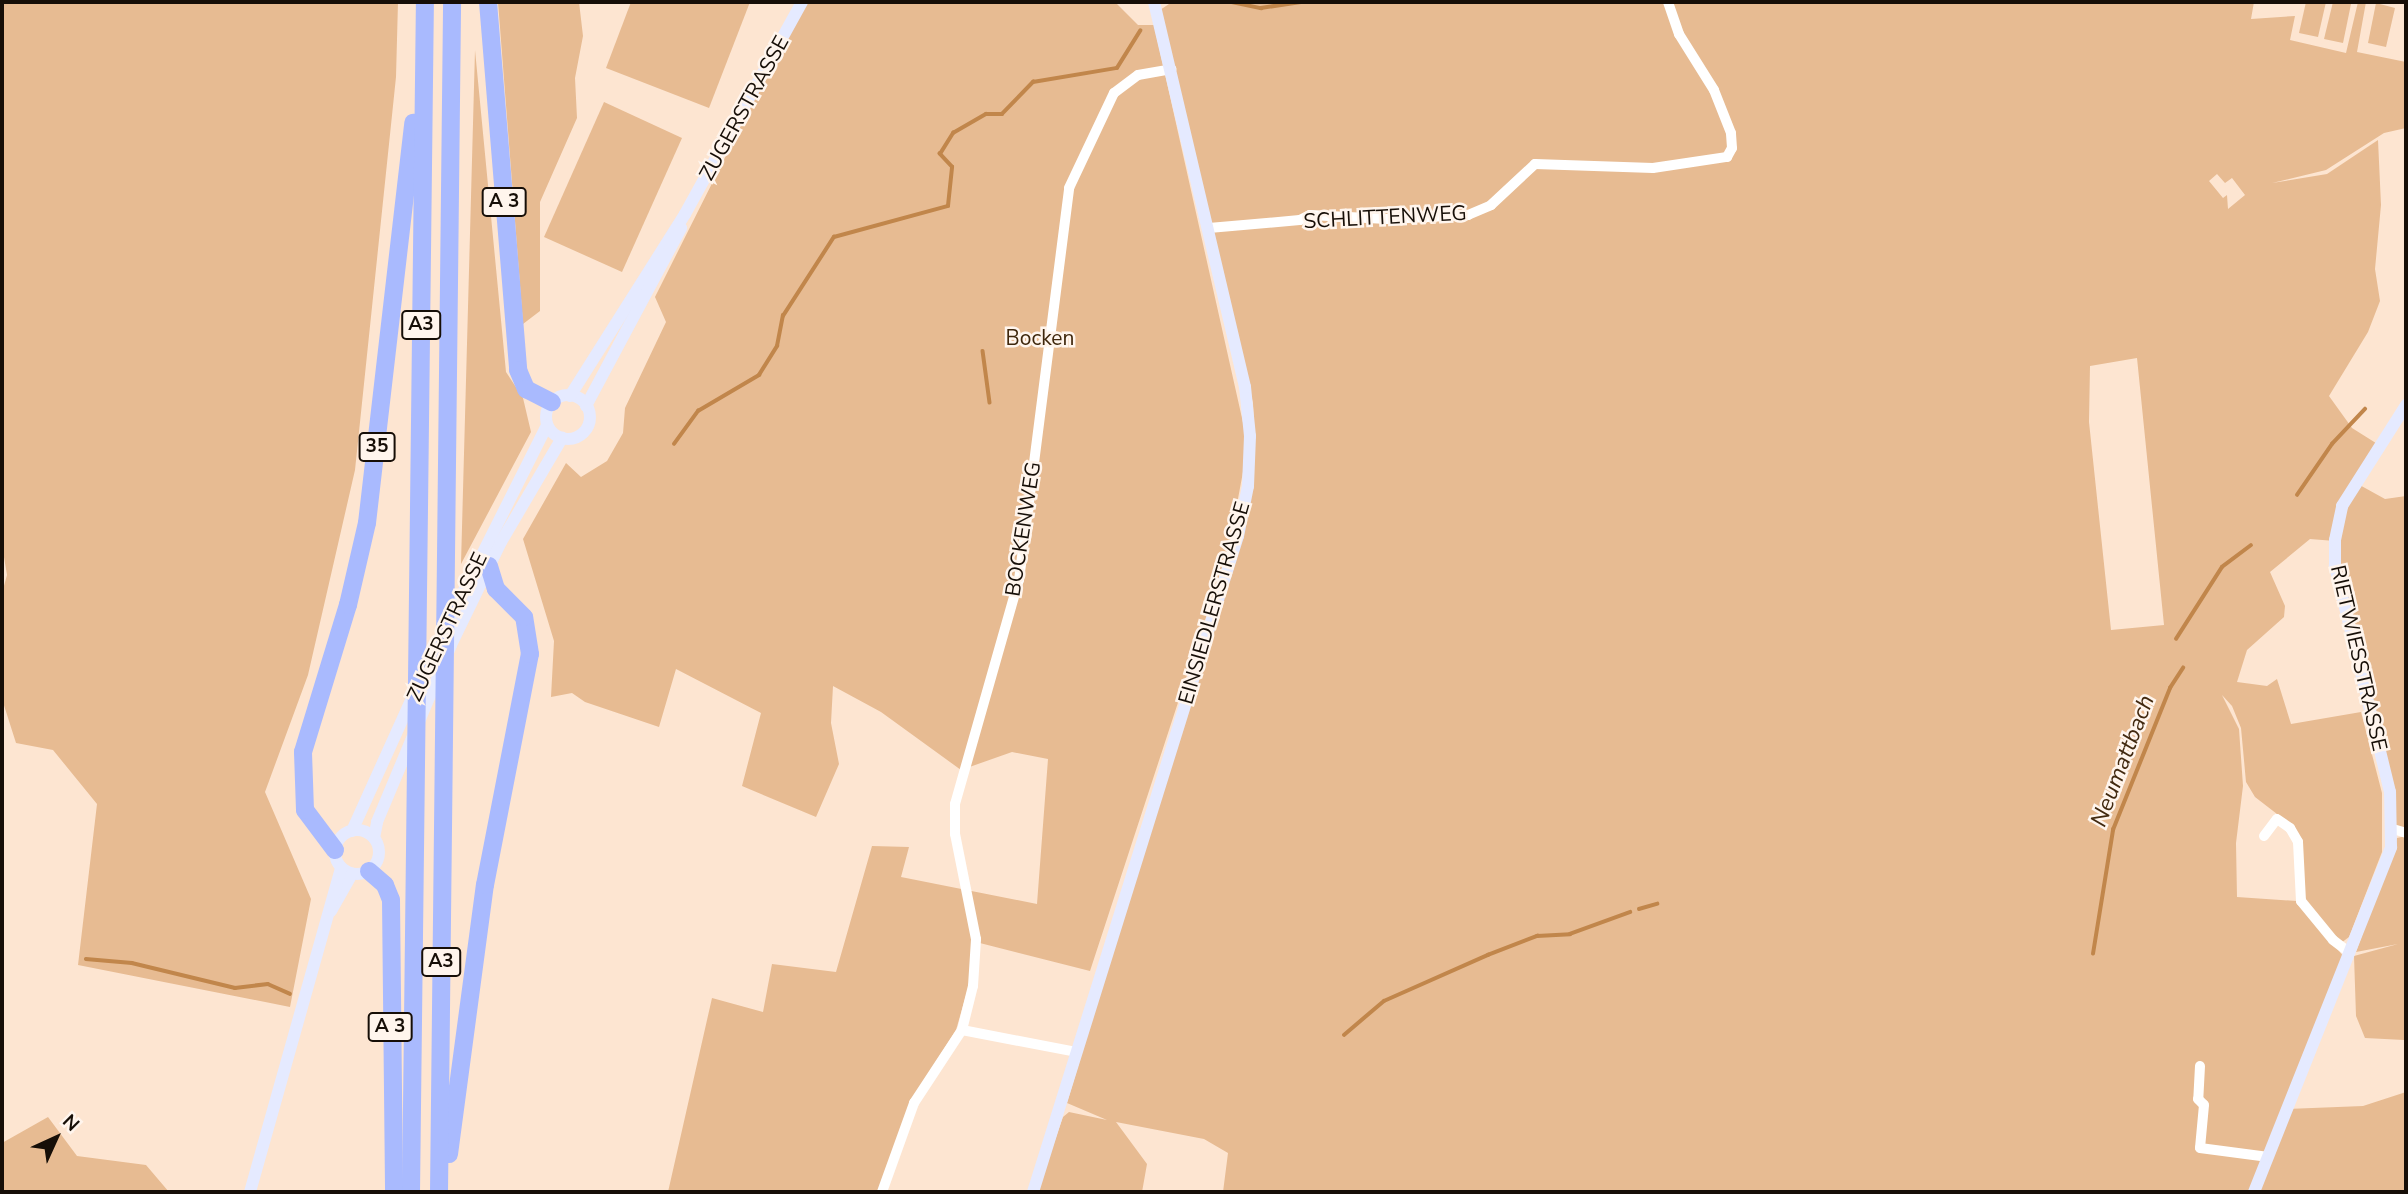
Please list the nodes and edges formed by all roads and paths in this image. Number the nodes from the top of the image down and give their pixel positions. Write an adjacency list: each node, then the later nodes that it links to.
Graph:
1 (425, 2): 7 (highway, A3)
2 (452, 2): 33 (highway, A3)
3 (488, 2): 12 (highway, A 3)
4 (802, 2): 9 (main road, ZUGERSTRASSE)
5 (1154, 2): 8 (main road, EINSIEDLERSTRASSE)
6 (1668, 2): 10 (street, SCHLITTENWEG)
7 (424, 26): 23 (highway, 35); 32 (highway, A3)
8 (1171, 69): 10 (main road, EINSIEDLERSTRASSE); 26 (street, BOCKENWEG)
9 (685, 214): 11 (main road, ZUGERSTRASSE); 13 (main road, ZUGERSTRASSE)
10 (1209, 228): 27 (main road, EINSIEDLERSTRASSE)
11 (570, 396): 12 (main road); 13 (main road)
12 (552, 402): 15 (main road, ZUGERSTRASSE)
13 (586, 405): 16 (main road, ZUGERSTRASSE)
14 (2406, 405): 18 (main road, RIETWIESSTRASSE)
15 (547, 425): 16 (main road); 19 (main road, ZUGERSTRASSE)
16 (562, 438): 17 (main road, ZUGERSTRASSE)
17 (489, 566): 22 (main road, ZUGERSTRASSE); 34 (highway)
18 (2393, 829): 20 (street); 25 (main road, RIETWIESSTRASSE)
19 (352, 831): 22 (main road); 23 (main road, ZUGERSTRASSE)
20 (2406, 833)
21 (2263, 836): 25 (street)
22 (374, 838): 24 (main road, ZUGERSTRASSE)
23 (335, 850): 24 (main road)
24 (354, 871): 30 (main road, ZUGERSTRASSE); 31 (highway, A 3)
25 (2350, 953): 29 (main road, RIETWIESSTRASSE)
26 (962, 1030): 27 (street); 35 (street, BOCKENWEG)
27 (1076, 1052): 36 (main road, EINSIEDLERSTRASSE)
28 (2200, 1066): 29 (street)
29 (2268, 1157): 37 (main road, RIETWIESSTRASSE)
30 (250, 1192)
31 (394, 1192)
32 (411, 1192)
33 (439, 1192)
34 (445, 1192)
35 (882, 1192)
36 (1033, 1192)
37 (2254, 1192)

